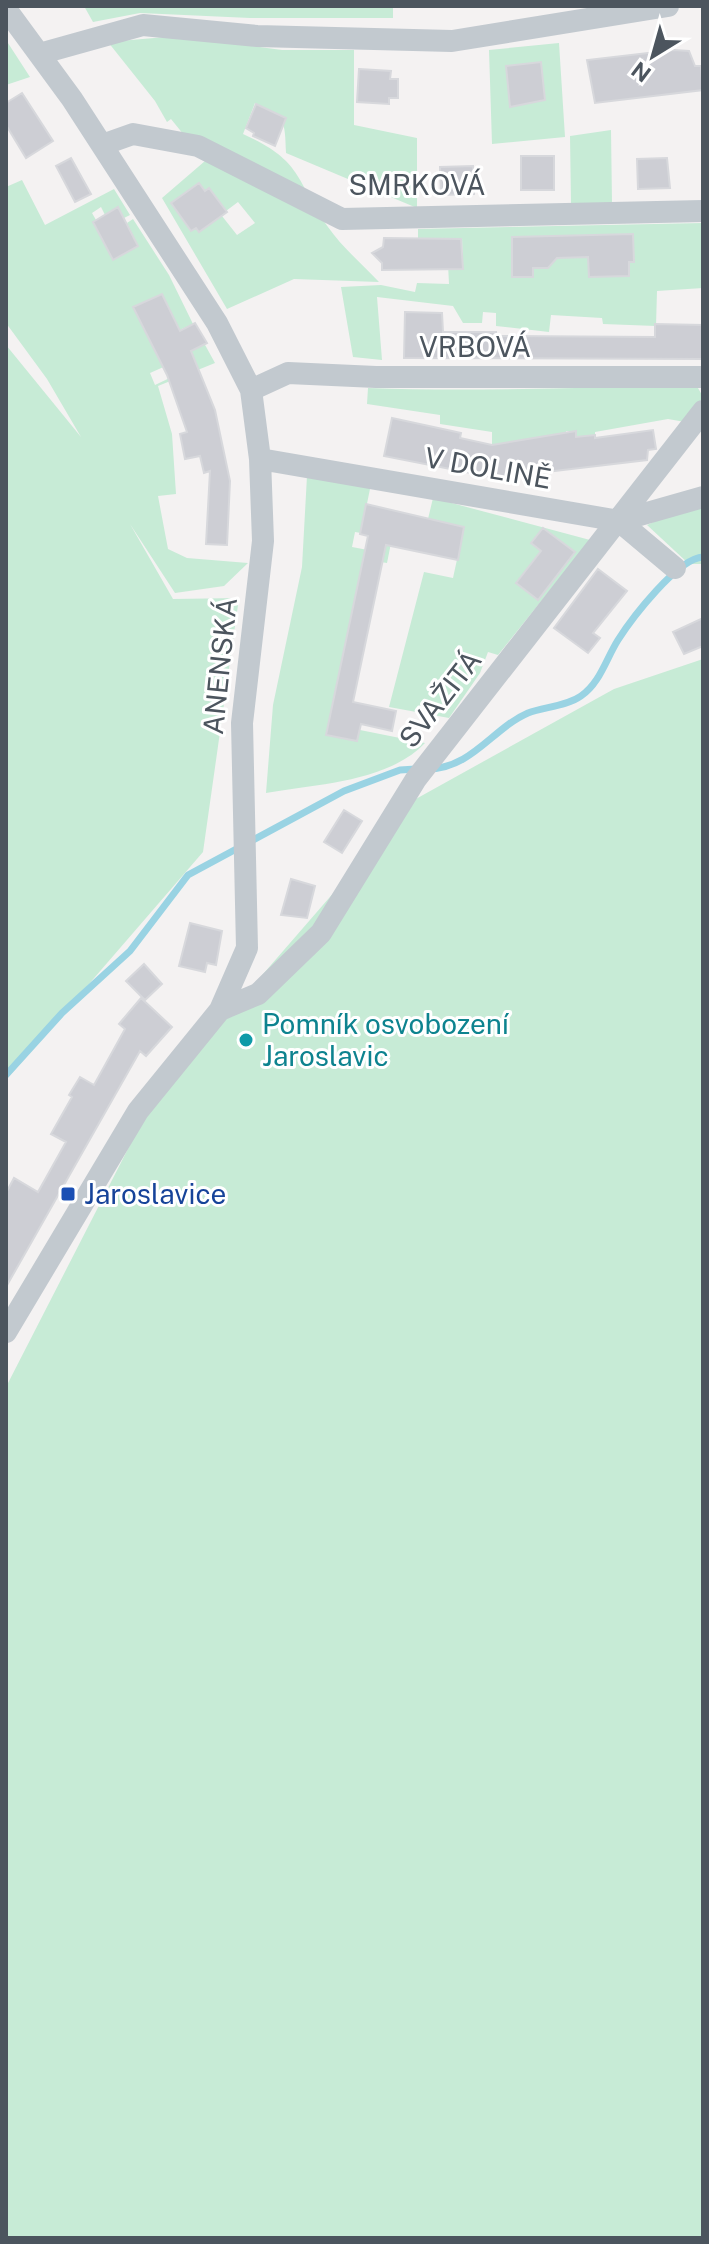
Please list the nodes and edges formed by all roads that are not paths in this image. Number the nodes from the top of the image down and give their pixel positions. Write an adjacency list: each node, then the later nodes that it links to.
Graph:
1 (668, 6): 3 (street)
2 (6, 9): 3 (street, ANENSKÁ)
3 (39, 54): 4 (street, ANENSKÁ)
4 (102, 145): 5 (street, SMRKOVÁ); 7 (street, ANENSKÁ)
5 (703, 211)
6 (703, 377): 7 (street, VRBOVÁ)
7 (251, 390): 9 (street, ANENSKÁ)
8 (703, 411): 11 (street, SVAŽITÁ)
9 (260, 459): 11 (street, V DOLINĚ); 13 (street, ANENSKÁ)
10 (703, 497): 11 (street, V DOLINĚ)
11 (619, 521): 12 (street); 13 (street, SVAŽITÁ)
12 (675, 568)
13 (220, 1010): 14 (street, ANENSKÁ)
14 (6, 1332)

